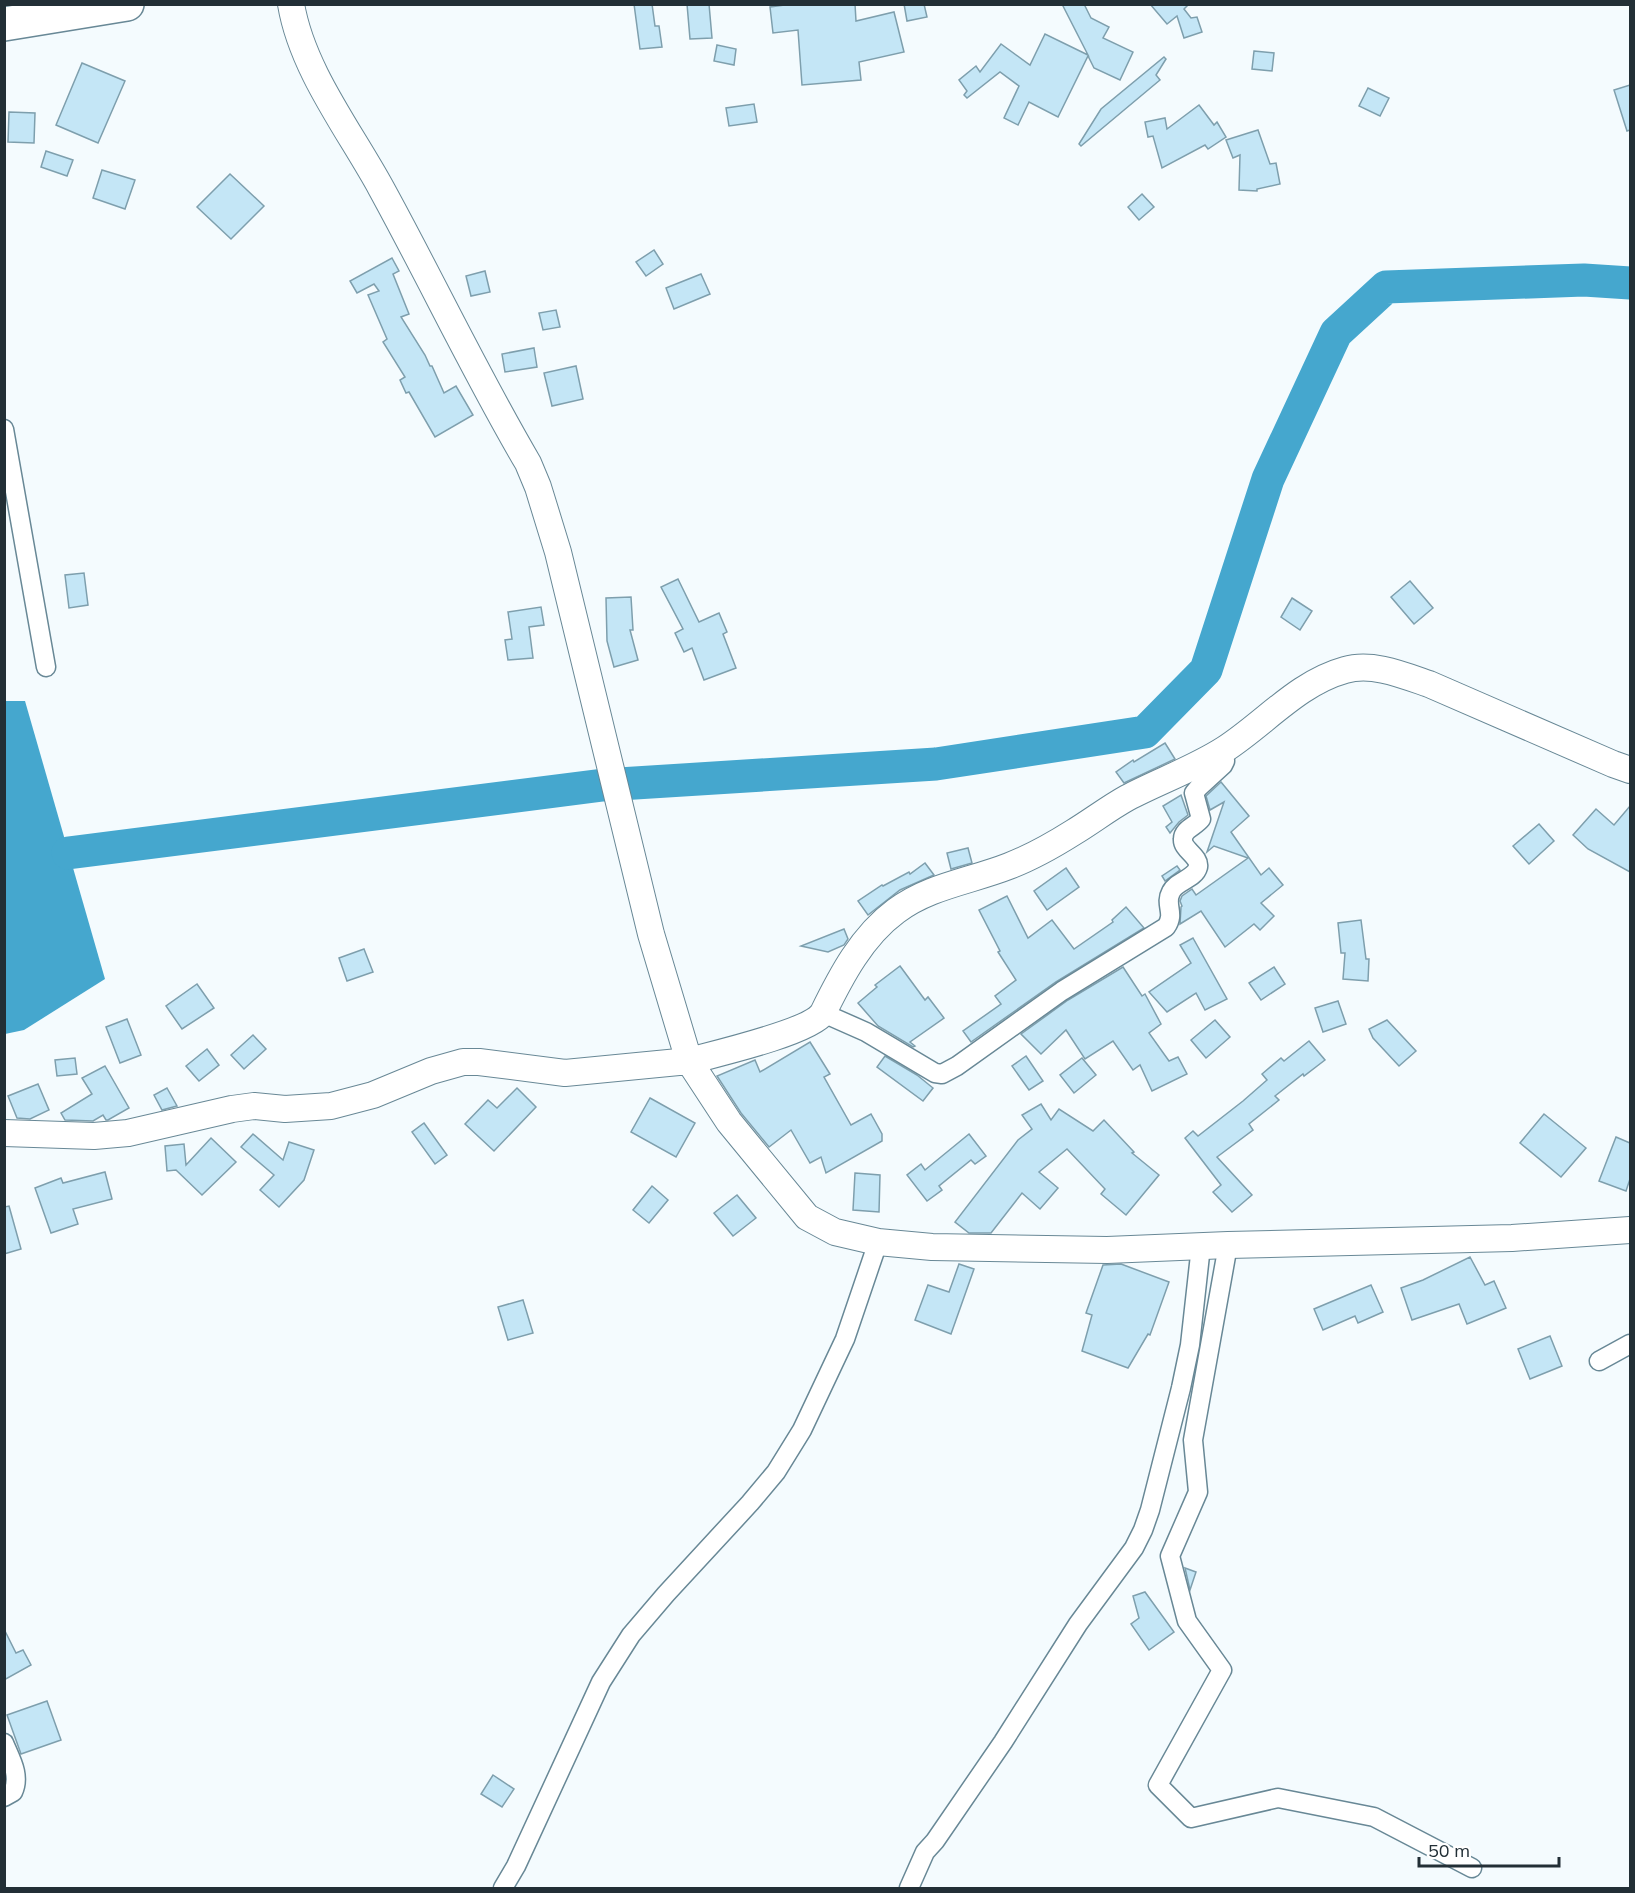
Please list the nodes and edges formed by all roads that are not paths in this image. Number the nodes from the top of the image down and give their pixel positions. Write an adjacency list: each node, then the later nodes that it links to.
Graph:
1 (127, 4): 3 (highway)
2 (291, 4): 9 (street)
3 (4, 24)
4 (4, 429): 5 (street)
5 (46, 667)
6 (1224, 749): 7 (street); 8 (street); 8 (street)
7 (1630, 770)
8 (823, 1013): 9 (street)
9 (689, 1061): 10 (street); 12 (street)
10 (4, 1133)
11 (1630, 1230): 13 (street)
12 (878, 1242): 14 (street); 20 (street)
13 (1228, 1245): 14 (street); 19 (street)
14 (1201, 1246): 21 (street)
15 (1630, 1344): 16 (street)
16 (1599, 1361)
17 (4, 1743): 18 (street)
18 (4, 1797)
19 (1472, 1868)
20 (503, 1888)
21 (909, 1888)

